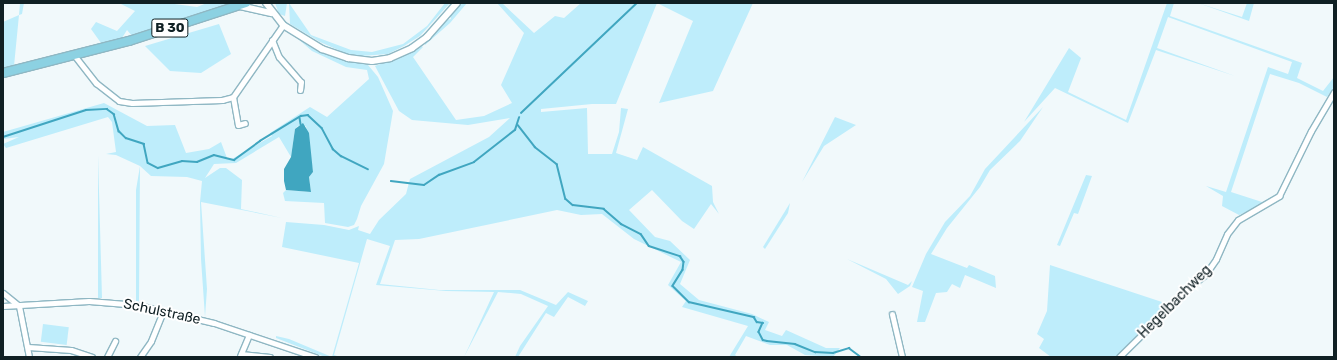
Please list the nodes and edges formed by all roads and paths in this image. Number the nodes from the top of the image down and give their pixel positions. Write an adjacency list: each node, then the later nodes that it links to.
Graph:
1 (266, 3): 4 (street)
2 (456, 3): 5 (street)
3 (243, 4): 4 (street); 7 (main road, B 30)
4 (271, 13): 5 (street)
5 (283, 25): 6 (street)
6 (272, 40): 9 (street); 11 (street)
7 (74, 55): 8 (main road, B 30); 11 (street)
8 (3, 74)
9 (300, 90)
10 (1334, 92): 29 (street, Hegelbachweg)
11 (233, 97): 12 (street)
12 (244, 123)
13 (3, 293): 15 (street)
14 (3, 306): 15 (street, Schulstraße)
15 (19, 306): 16 (street, Schulstraße); 20 (street)
16 (163, 311): 18 (street, Schulstraße); 25 (street)
17 (892, 314): 28 (street)
18 (249, 335): 21 (street); 27 (street, Schulstraße)
19 (115, 341): 24 (street)
20 (28, 347): 22 (street); 23 (street)
21 (240, 355): 26 (street)
22 (29, 357)
23 (92, 357)
24 (106, 357)
25 (140, 357)
26 (270, 357)
27 (314, 357)
28 (902, 357)
29 (1119, 357)

